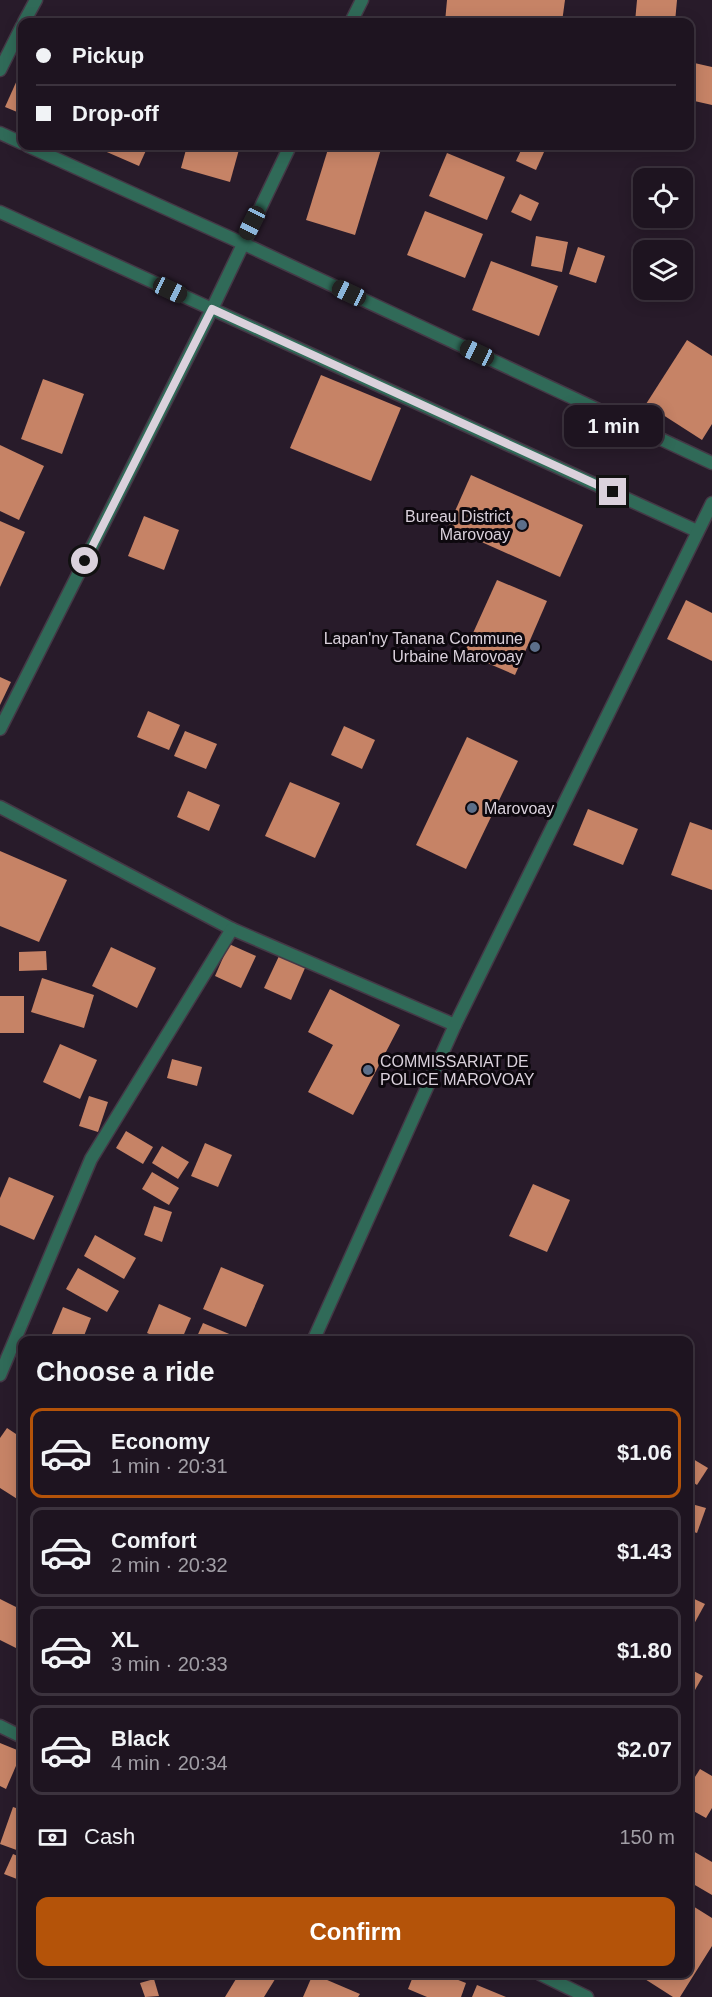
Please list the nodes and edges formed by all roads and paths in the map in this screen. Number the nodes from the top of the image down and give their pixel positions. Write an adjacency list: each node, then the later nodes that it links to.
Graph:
1 (36, 0): 3 (street)
2 (362, 0): 4 (street)
3 (26, 18)
4 (353, 18)
5 (18, 34): 6 (street)
6 (0, 70)
7 (0, 133): 8 (street)
8 (18, 141)
9 (37, 150): 12 (street)
10 (288, 150): 12 (street)
11 (0, 212): 13 (street)
12 (242, 243): 13 (street); 14 (street)
13 (212, 309): 16 (street); 17 (street)
14 (712, 463)
15 (712, 503): 16 (street)
16 (698, 531): 20 (street)
17 (0, 729)
18 (0, 807): 19 (street)
19 (232, 928): 20 (street); 22 (street)
20 (455, 1025): 21 (street)
21 (315, 1336)
22 (0, 1375)
23 (0, 1726): 24 (street)
24 (18, 1735)
25 (548, 1978): 26 (street)
26 (587, 1997)

